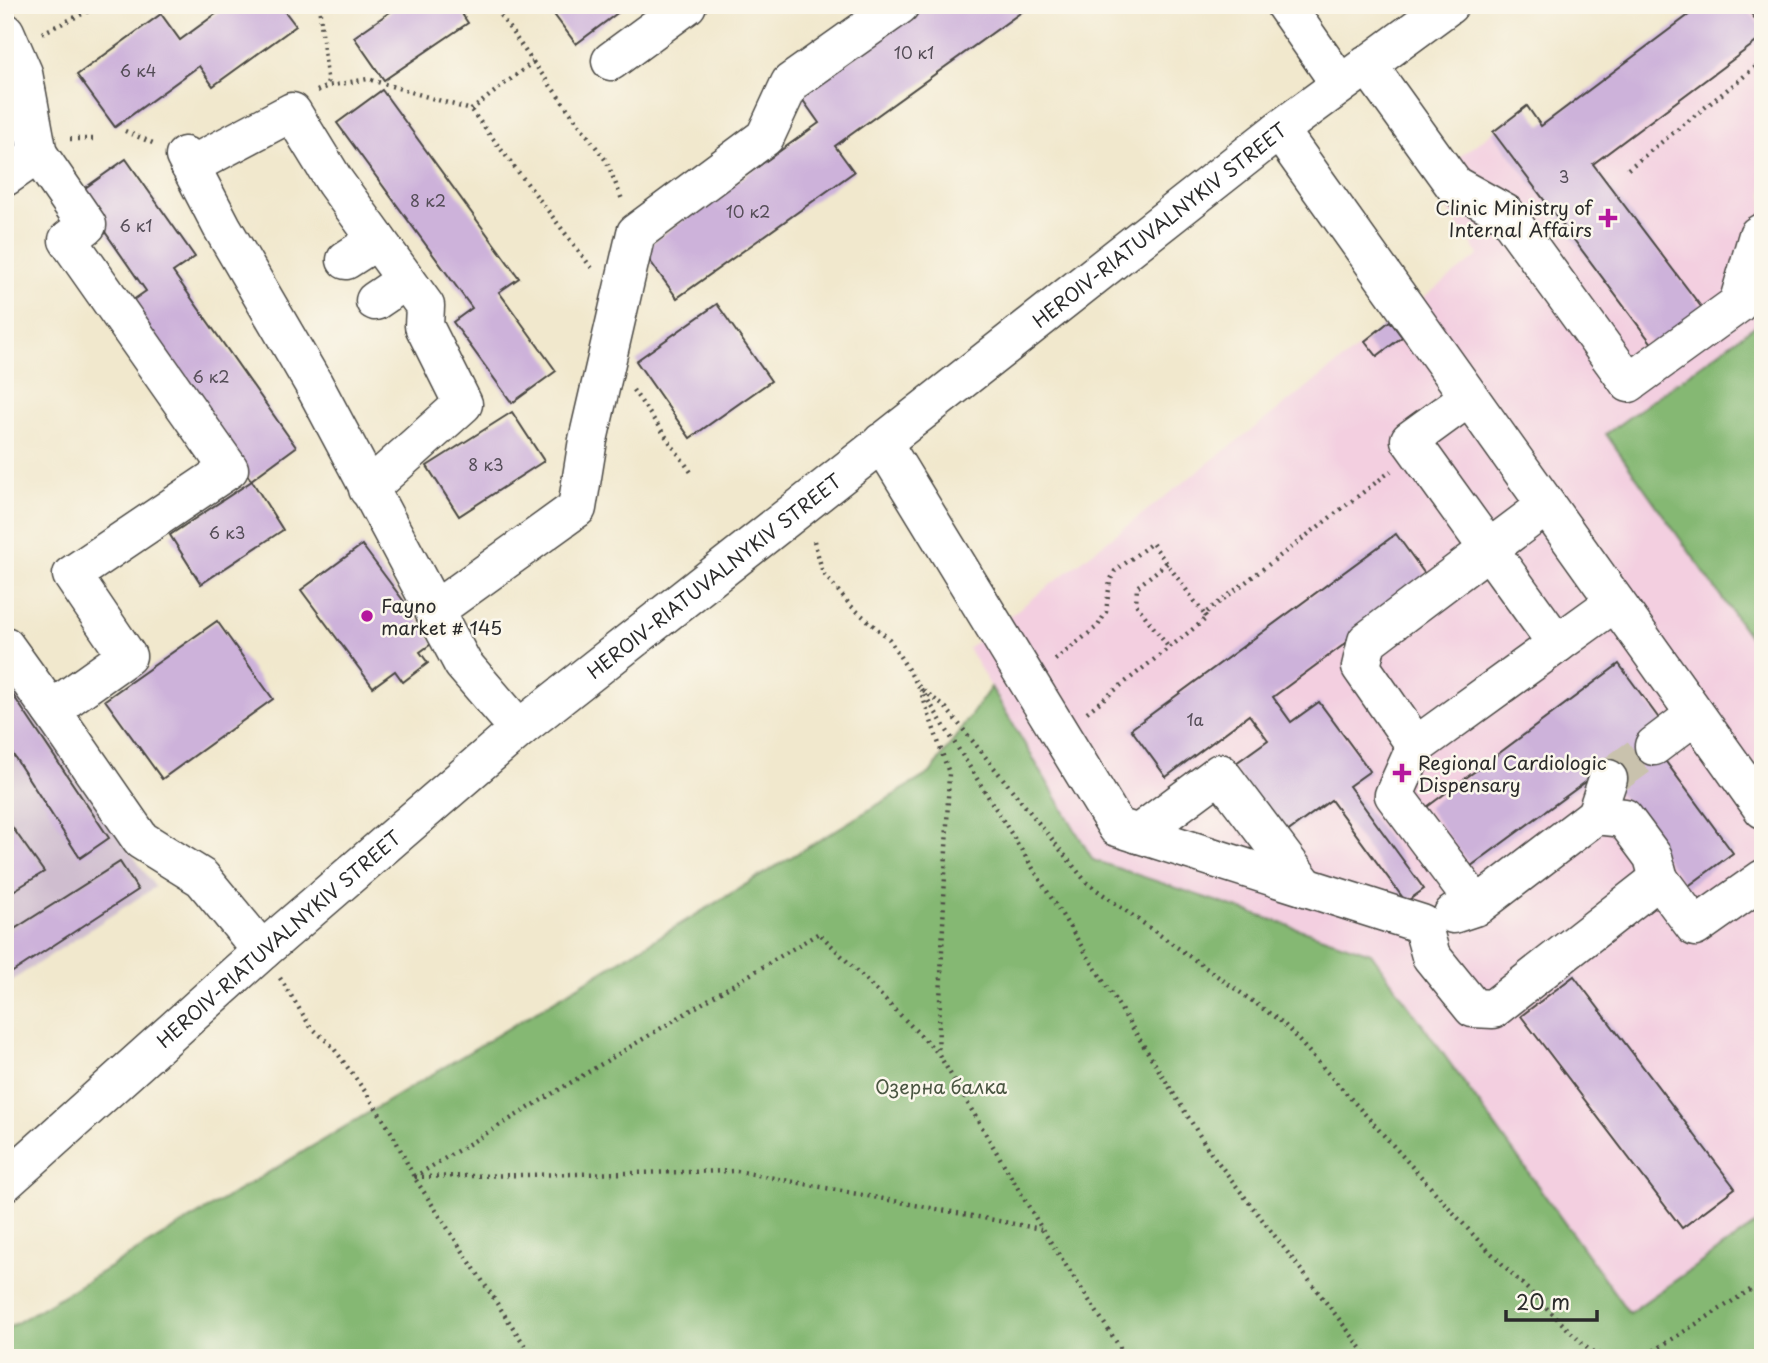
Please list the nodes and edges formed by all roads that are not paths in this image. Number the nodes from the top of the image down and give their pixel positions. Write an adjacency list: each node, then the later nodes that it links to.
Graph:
1 (687, 5): 6 (main road)
2 (900, 5): 20 (main road)
3 (1285, 5): 7 (main road)
4 (1433, 9): 7 (main road, HEROIV-RIATUVALNYKIV STREET)
5 (5, 32): 9 (main road)
6 (611, 61)
7 (1354, 74): 8 (main road, HEROIV-RIATUVALNYKIV STREET); 11 (main road)
8 (1279, 130): 14 (main road); 15 (main road, HEROIV-RIATUVALNYKIV STREET)
9 (38, 154): 10 (main road); 23 (main road)
10 (5, 177)
11 (1763, 232)
12 (406, 280): 13 (main road); 16 (main road); 16 (main road)
13 (375, 301)
14 (1469, 397): 17 (main road); 18 (main road)
15 (882, 442): 25 (main road, HEROIV-RIATUVALNYKIV STREET); 31 (main road)
16 (368, 489): 20 (main road)
17 (1546, 506): 18 (main road); 19 (main road)
18 (1489, 550): 21 (main road); 26 (main road)
19 (1615, 602): 21 (main road); 24 (main road)
20 (434, 611): 25 (main road)
21 (1557, 643): 26 (main road)
22 (5, 646): 23 (main road)
23 (51, 710): 37 (main road)
24 (1695, 715): 27 (main road); 29 (main road)
25 (519, 729): 37 (main road, HEROIV-RIATUVALNYKIV STREET)
26 (1416, 746): 35 (main road)
27 (1654, 746)
28 (1608, 779): 30 (main road)
29 (1763, 809)
30 (1596, 815): 32 (main road); 35 (main road)
31 (1138, 834): 34 (main road); 34 (main road)
32 (1659, 879): 33 (main road); 36 (main road)
33 (1763, 879)
34 (1306, 887): 36 (main road)
35 (1476, 906): 36 (main road)
36 (1423, 925)
37 (262, 951): 38 (main road, HEROIV-RIATUVALNYKIV STREET)
38 (5, 1182)

